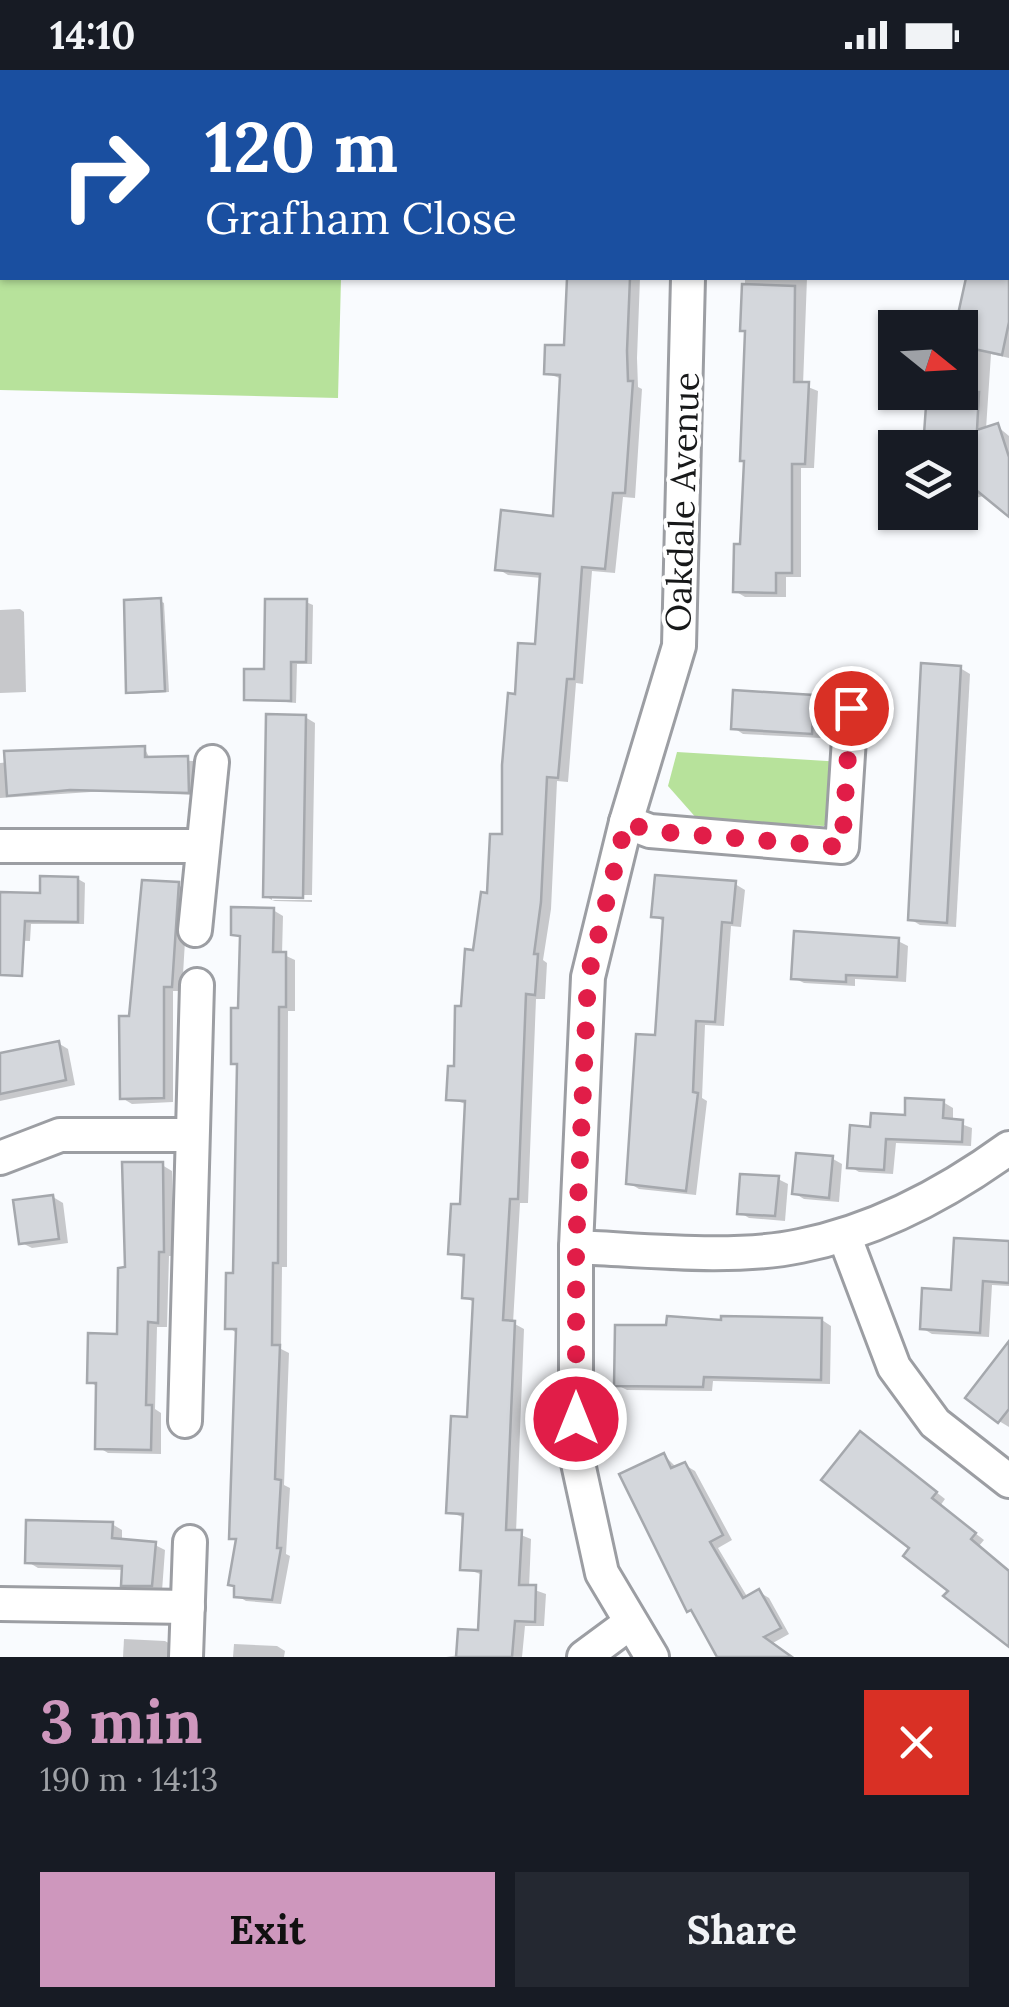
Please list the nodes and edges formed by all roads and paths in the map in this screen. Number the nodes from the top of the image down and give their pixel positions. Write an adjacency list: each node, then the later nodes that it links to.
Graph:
1 (688, 280): 4 (street, Oakdale Avenue)
2 (851, 708): 4 (street)
3 (212, 762): 6 (street)
4 (626, 822): 13 (street, Oakdale Avenue)
5 (0, 846): 6 (street)
6 (202, 846): 7 (street)
7 (195, 930)
8 (197, 986): 9 (street)
9 (192, 1135): 11 (street); 14 (street)
10 (1009, 1148): 12 (street)
11 (0, 1158)
12 (844, 1234): 13 (street); 15 (street)
13 (576, 1247): 19 (street, Oakdale Avenue)
14 (185, 1421)
15 (1009, 1481)
16 (190, 1542): 18 (street)
17 (0, 1604): 18 (street)
18 (188, 1606): 20 (street)
19 (630, 1623): 21 (street); 22 (street, Oakdale Avenue)
20 (186, 1657)
21 (584, 1657)
22 (652, 1657)

